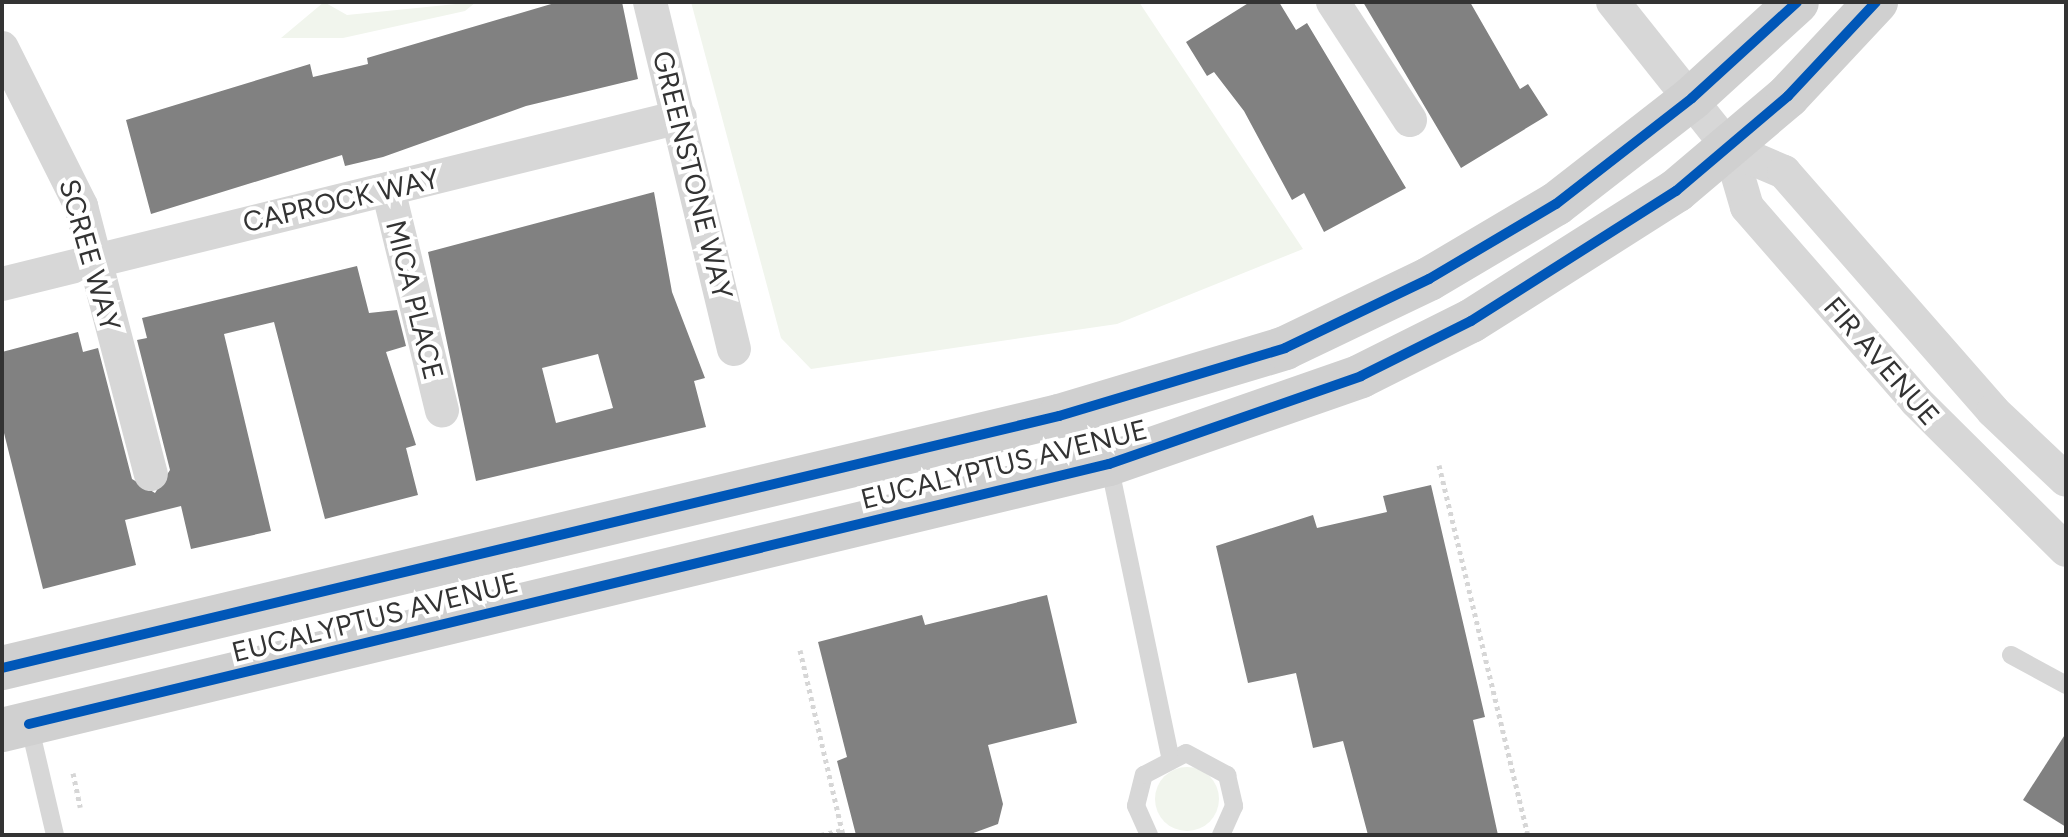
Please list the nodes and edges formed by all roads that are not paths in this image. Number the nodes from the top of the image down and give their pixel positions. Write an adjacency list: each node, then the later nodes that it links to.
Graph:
1 (650, 2): 8 (street, GREENSTONE WAY)
2 (1333, 2): 9 (street)
3 (1613, 2): 7 (street, FIR AVENUE)
4 (1797, 2): 7 (main road, EUCALYPTUS AVENUE)
5 (1876, 2): 10 (main road, EUCALYPTUS AVENUE)
6 (2, 48): 12 (street, SCREE WAY)
7 (1692, 98): 10 (street, FIR AVENUE); 14 (main road, EUCALYPTUS AVENUE)
8 (680, 117): 11 (street, CAPROCK WAY); 15 (street, GREENSTONE WAY)
9 (1410, 120)
10 (1730, 149): 17 (main road, EUCALYPTUS AVENUE); 19 (street, FIR AVENUE); 20 (street, FIR AVENUE)
11 (388, 189): 12 (street, CAPROCK WAY); 16 (street, MICA PLACE)
12 (94, 259): 13 (street, CAPROCK WAY); 18 (street, SCREE WAY)
13 (2, 284)
14 (1360, 316): 17 (main road); 22 (main road, EUCALYPTUS AVENUE)
15 (734, 349)
16 (442, 411)
17 (1109, 464): 24 (main road, EUCALYPTUS AVENUE); 25 (lane)
18 (151, 474)
19 (2066, 480)
20 (2066, 550)
21 (2011, 655): 23 (lane)
22 (2, 668)
23 (2066, 685)
24 (15, 727): 26 (lane)
25 (1170, 756): 27 (lane); 28 (lane)
26 (55, 835)
27 (1149, 835)
28 (1221, 835)

